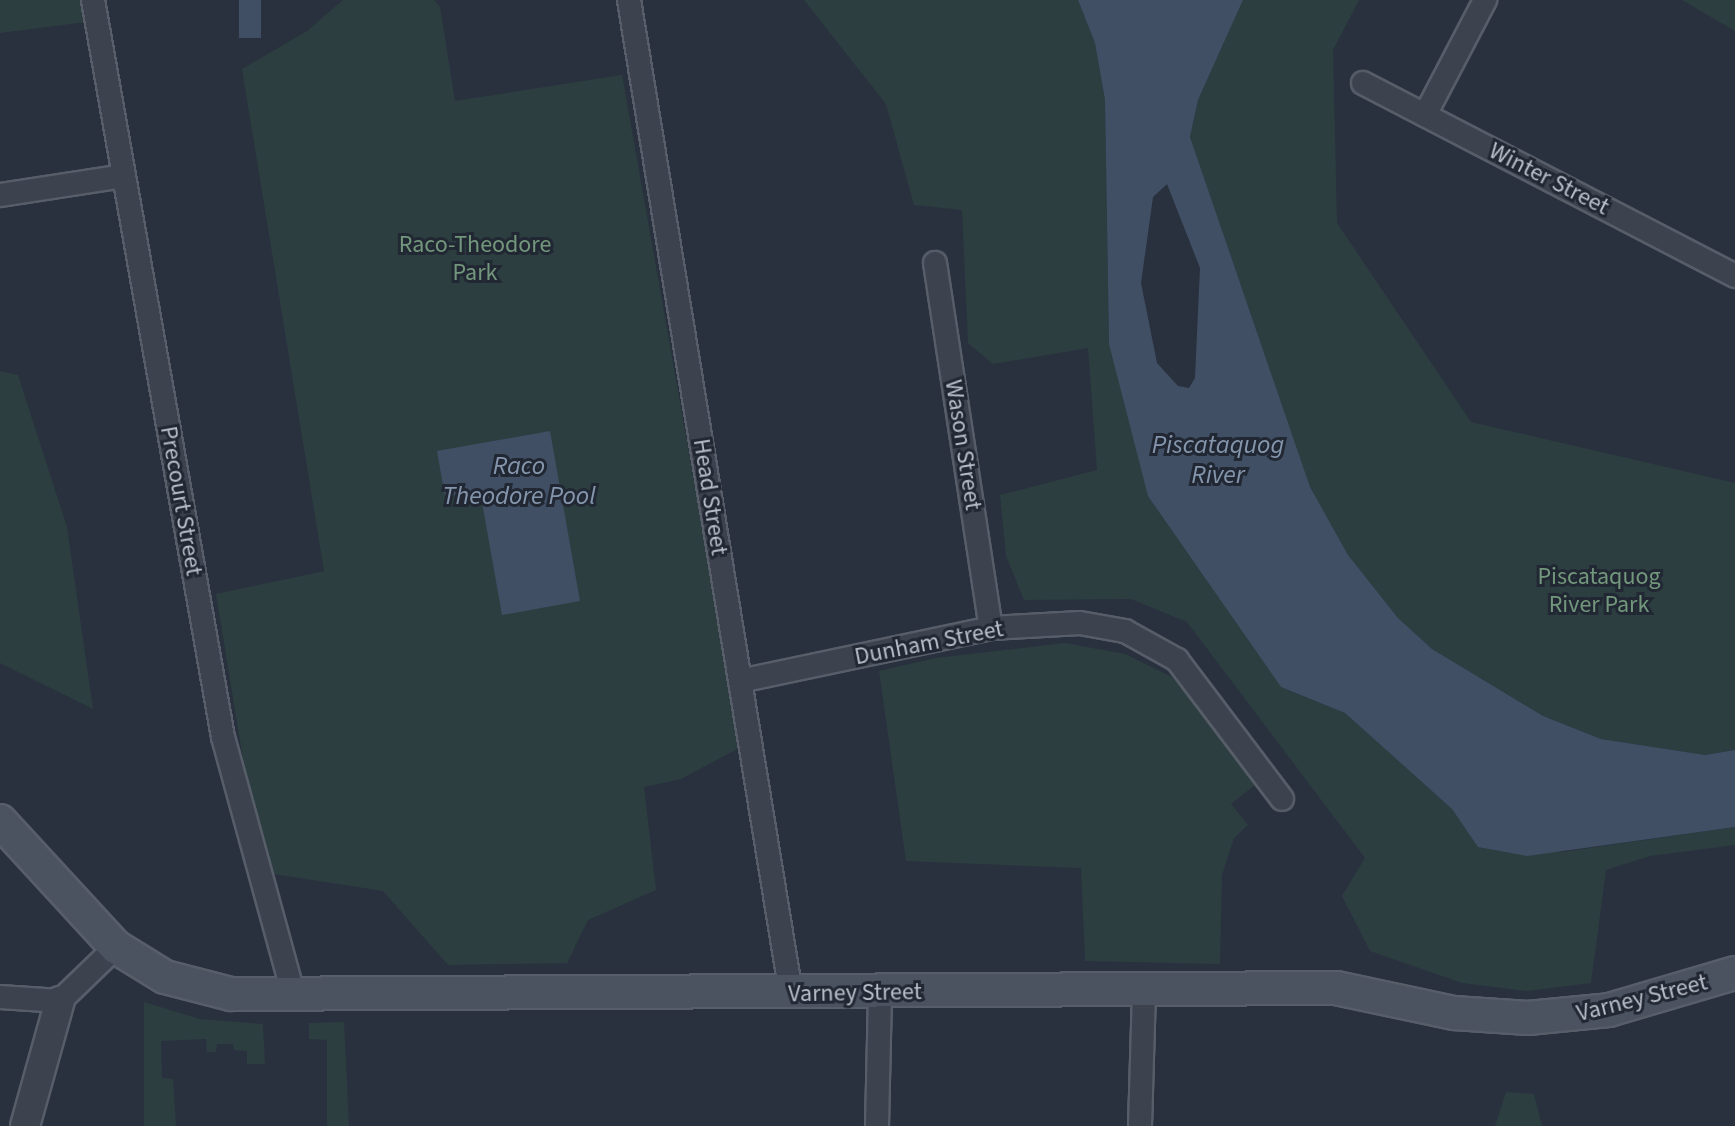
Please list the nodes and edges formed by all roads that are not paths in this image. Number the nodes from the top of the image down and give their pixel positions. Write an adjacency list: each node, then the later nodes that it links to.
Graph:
1 (93, 0): 6 (street, Precourt Street)
2 (629, 0): 11 (street, Head Street)
3 (1485, 0): 5 (street)
4 (1363, 83): 5 (street, Winter Street)
5 (1425, 115): 9 (street, Winter Street)
6 (124, 176): 7 (street); 19 (street, Precourt Street)
7 (0, 195)
8 (935, 263): 10 (street, Wason Street)
9 (1735, 276)
10 (991, 628): 11 (street, Dunham Street); 12 (street, Dunham Street)
11 (740, 681): 18 (street, Head Street)
12 (1282, 799)
13 (0, 821): 14 (main road, Varney Street)
14 (116, 947): 19 (main road, Varney Street); 21 (street)
15 (1735, 973): 16 (main road, Varney Street)
16 (1144, 988): 17 (main road, Varney Street); 24 (street)
17 (880, 992): 18 (main road, Varney Street); 23 (street)
18 (791, 994): 19 (main road, Varney Street)
19 (294, 996)
20 (0, 997): 21 (street)
21 (60, 1001): 22 (street)
22 (25, 1126)
23 (877, 1126)
24 (1140, 1126)

